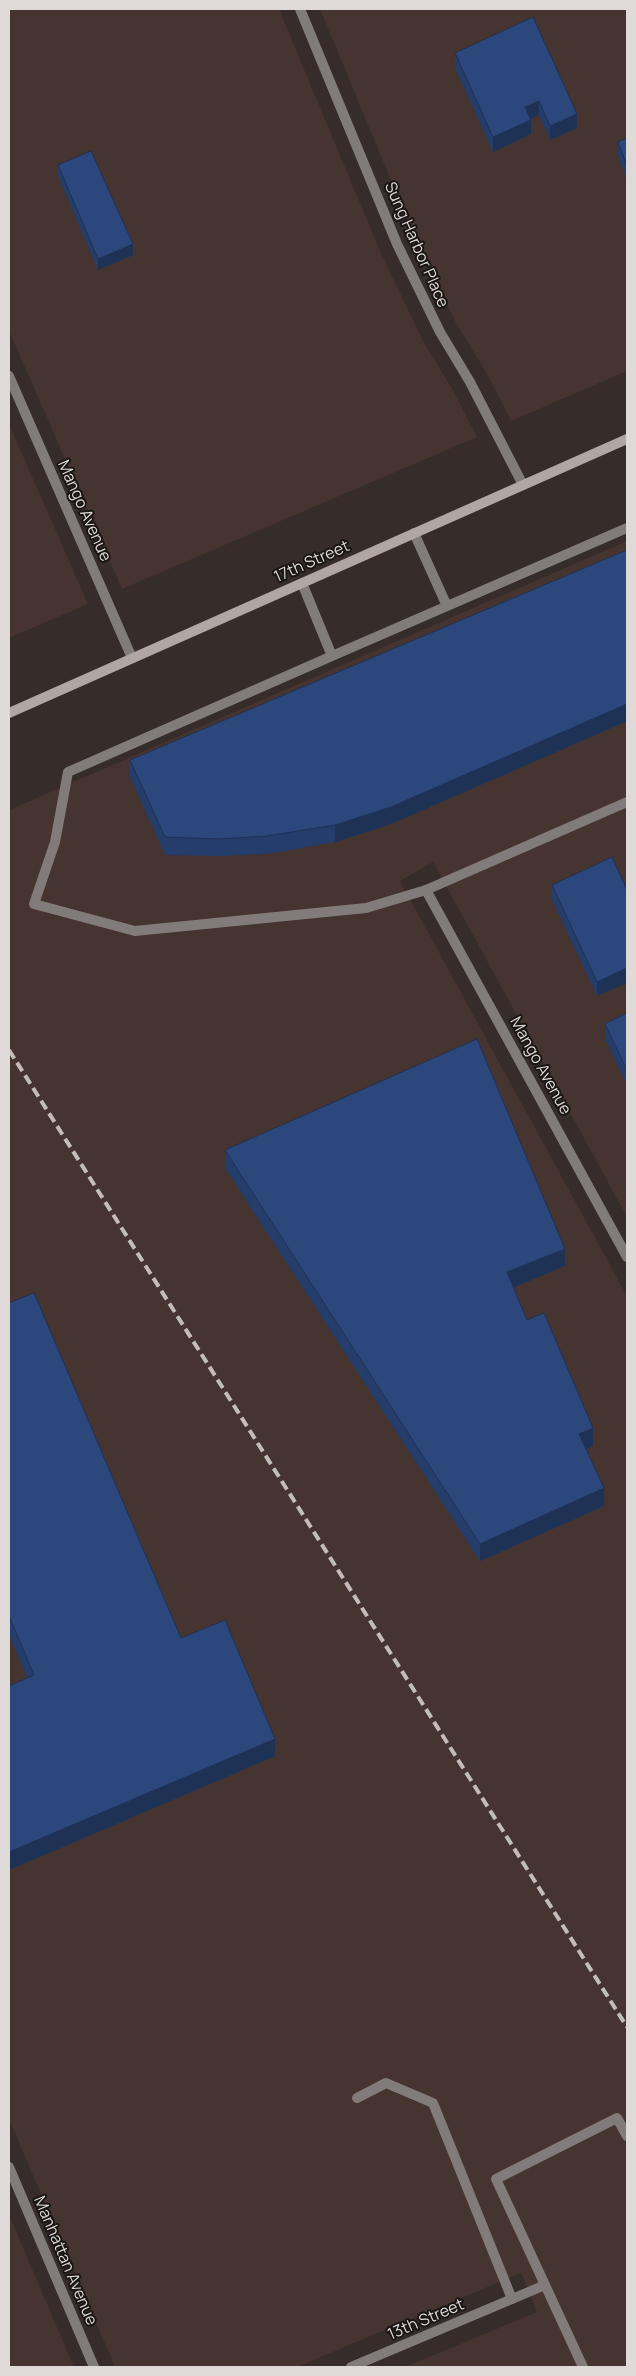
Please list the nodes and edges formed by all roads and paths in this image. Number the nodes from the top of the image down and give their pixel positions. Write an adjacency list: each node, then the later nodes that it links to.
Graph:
1 (300, 9): 4 (street, Sung Harbor Place)
2 (9, 376): 10 (street, Mango Avenue)
3 (627, 439): 4 (main road, 17th Street)
4 (523, 485): 6 (main road, 17th Street)
5 (627, 528): 8 (street)
6 (414, 533): 7 (main road, 17th Street); 8 (street)
7 (302, 583): 9 (street); 10 (main road, 17th Street)
8 (447, 606): 9 (street)
9 (332, 656): 13 (street)
10 (132, 658): 11 (main road, 17th Street)
11 (9, 713)
12 (627, 802): 13 (street)
13 (426, 890): 14 (street, Mango Avenue)
14 (627, 1257)
15 (358, 2098): 19 (street)
16 (627, 2136): 18 (street)
17 (9, 2167): 20 (street, Manhattan Avenue)
18 (545, 2285): 19 (street, 13th Street); 22 (street)
19 (512, 2299): 21 (street, 13th Street)
20 (94, 2367)
21 (351, 2367)
22 (583, 2367)

